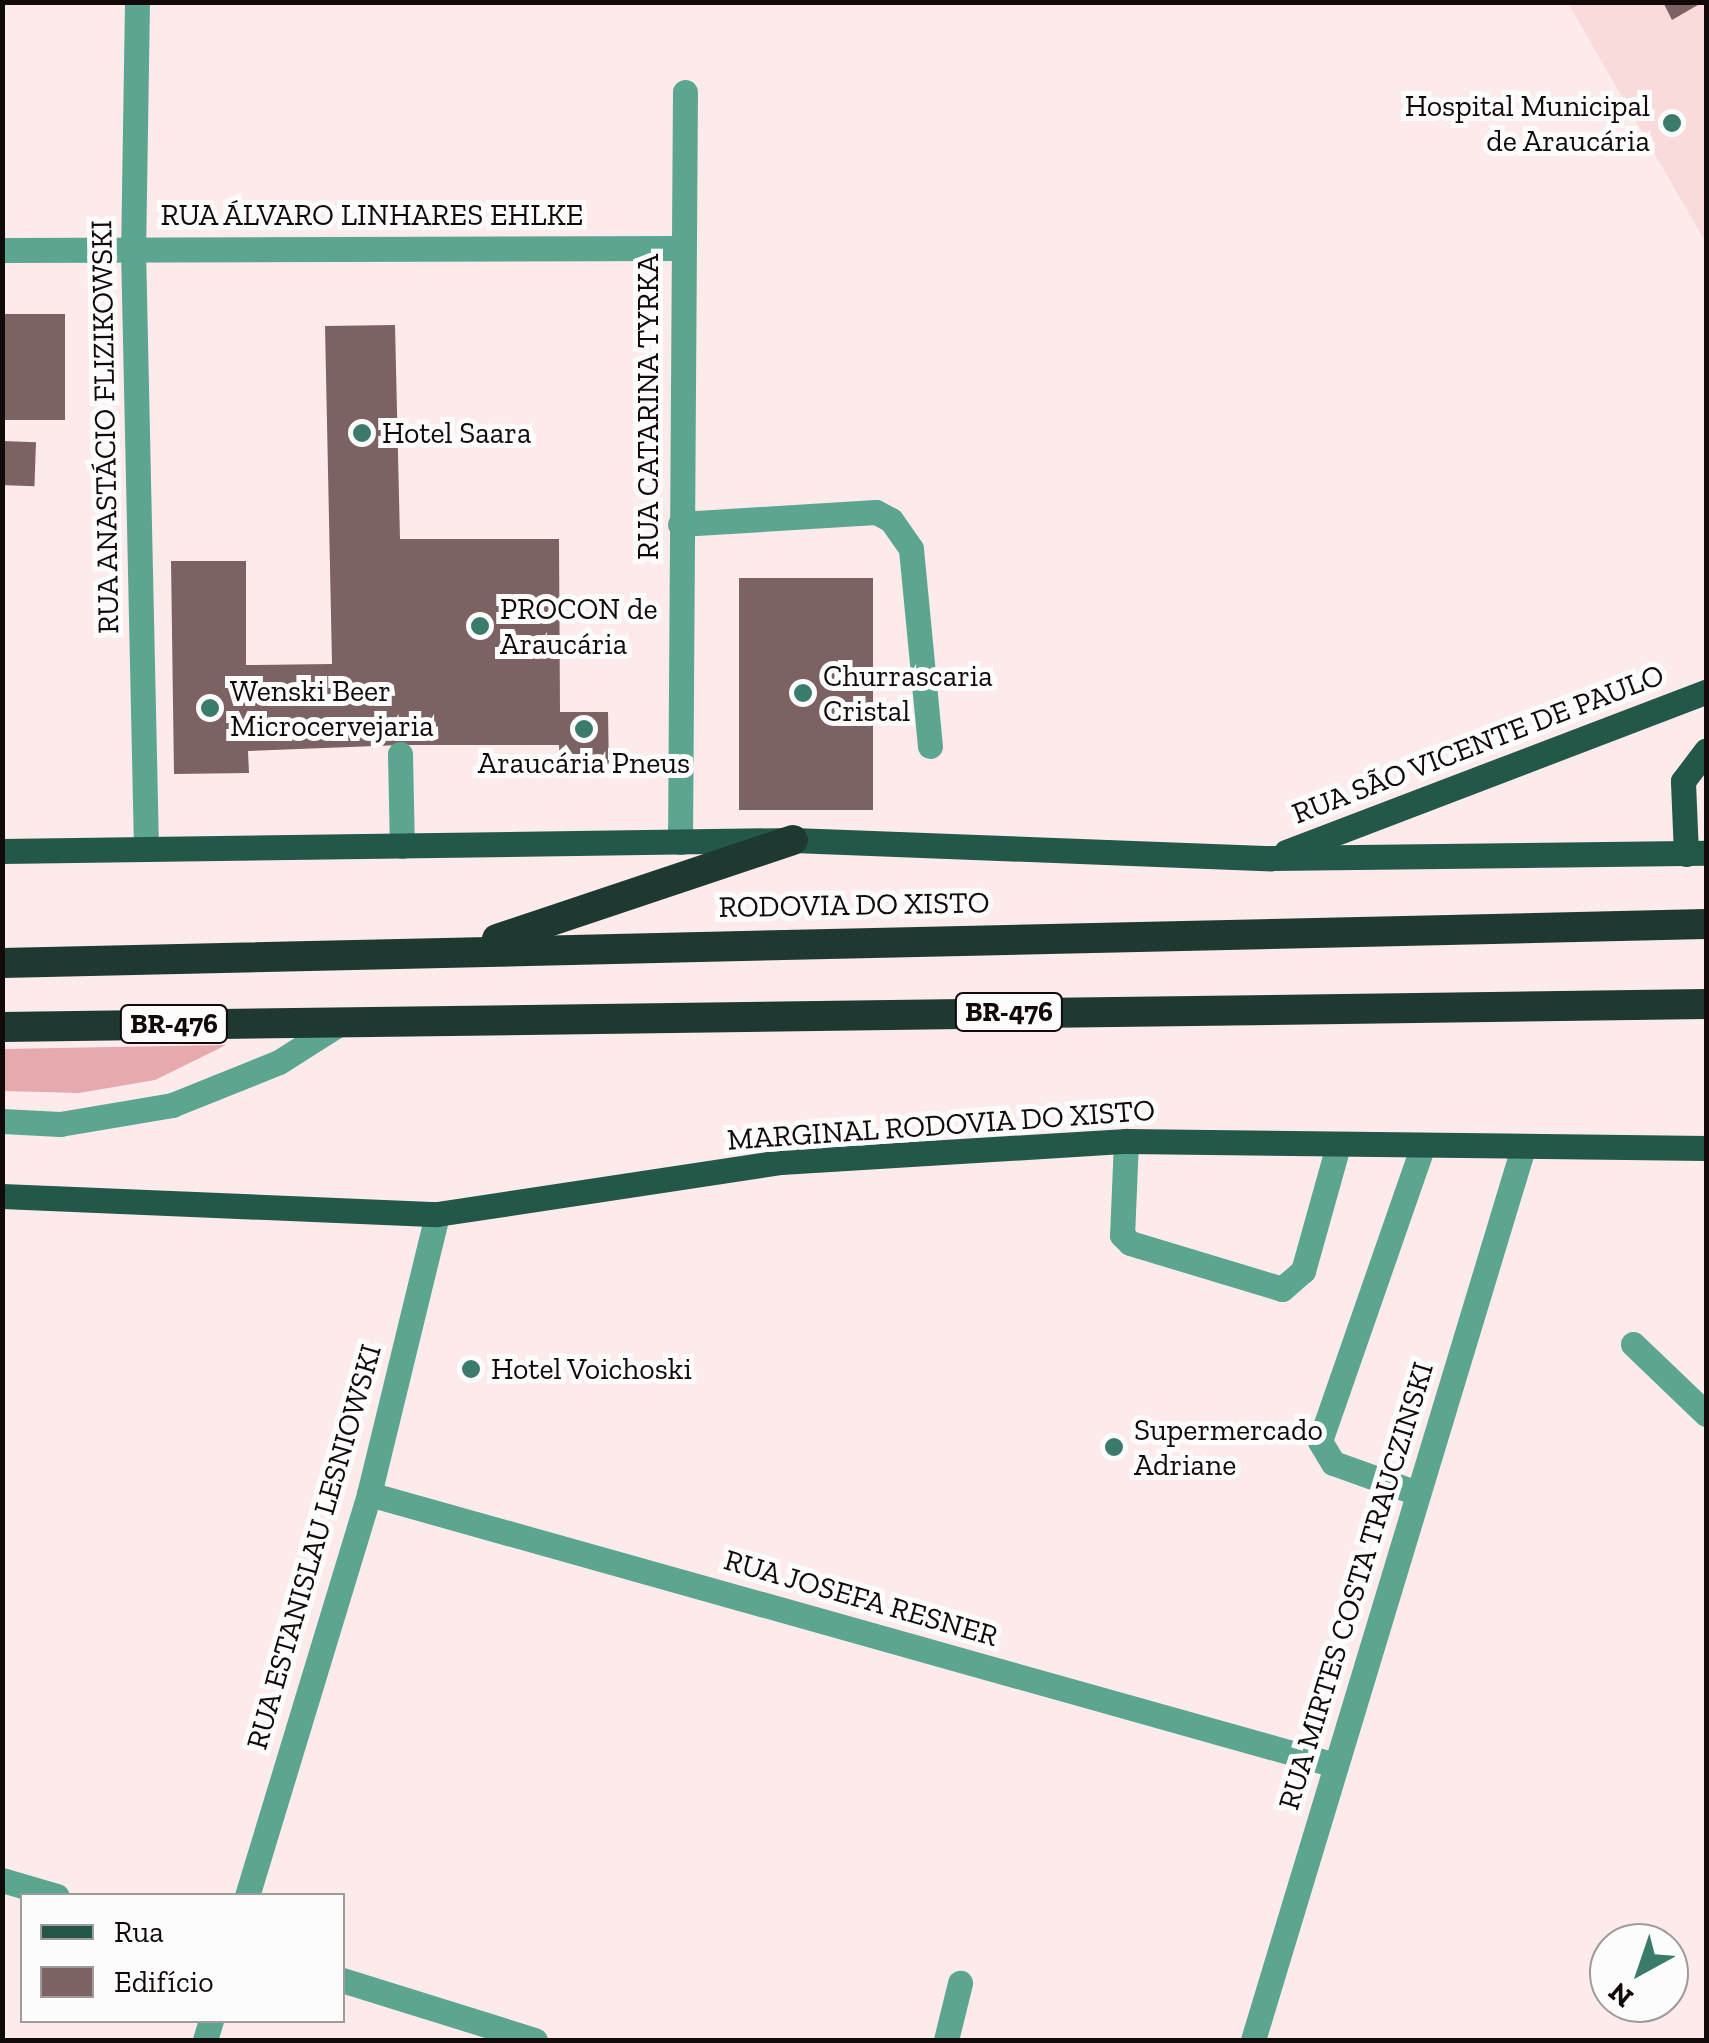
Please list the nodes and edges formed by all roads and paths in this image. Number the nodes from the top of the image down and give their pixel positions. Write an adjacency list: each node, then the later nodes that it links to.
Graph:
1 (138, 2): 3 (street, RUA ANASTÁCIO FLIZIKOWSKI)
2 (685, 92): 4 (street, RUA CATARINA TYRKA)
3 (133, 248): 4 (street, RUA ÁLVARO LINHARES EHLKE); 5 (street, RUA ÁLVARO LINHARES EHLKE); 14 (street, RUA ANASTÁCIO FLIZIKOWSKI)
4 (681, 248): 6 (street, RUA CATARINA TYRKA)
5 (2, 250)
6 (680, 524): 8 (street); 12 (street, RUA CATARINA TYRKA)
7 (1706, 692): 17 (main road, RUA SÃO VICENTE DE PAULO)
8 (930, 746)
9 (1706, 751): 16 (main road)
10 (400, 754): 13 (street)
11 (793, 840): 12 (main road); 17 (main road); 19 (highway)
12 (680, 842): 13 (main road)
13 (402, 846): 14 (main road)
14 (146, 850): 15 (main road)
15 (2, 852)
16 (1696, 854): 17 (main road)
17 (1272, 858)
18 (1706, 924): 19 (highway, RODOVIA DO XISTO / BR-476)
19 (467, 949): 20 (highway, RODOVIA DO XISTO / BR-476)
20 (2, 963)
21 (1673, 1004): 22 (highway, BR-476); 23 (highway); 24 (highway, BR-476)
22 (1706, 1004)
23 (1706, 1014)
24 (344, 1020): 25 (highway, BR-476); 26 (street)
25 (2, 1028)
26 (2, 1121)
27 (1126, 1142): 28 (main road, MARGINAL RODOVIA DO XISTO); 28 (street); 33 (main road, MARGINAL RODOVIA DO XISTO)
28 (1338, 1146): 29 (main road, MARGINAL RODOVIA DO XISTO)
29 (1422, 1148): 30 (main road, MARGINAL RODOVIA DO XISTO); 36 (street)
30 (1522, 1150): 31 (main road, MARGINAL RODOVIA DO XISTO); 36 (street, RUA MIRTES COSTA TRAUCZINSKI)
31 (1703, 1151)
32 (2, 1196): 33 (main road, MARGINAL RODOVIA DO XISTO)
33 (437, 1214): 37 (street, RUA ESTANISLAU LESNIOWSKI)
34 (1634, 1344): 35 (street)
35 (1706, 1414)
36 (1417, 1493): 38 (street, RUA MIRTES COSTA TRAUCZINSKI)
37 (369, 1494): 38 (street, RUA JOSEFA RESNER); 41 (street, RUA ESTANISLAU LESNIOWSKI)
38 (1335, 1766): 46 (street, RUA MIRTES COSTA TRAUCZINSKI)
39 (2, 1880): 40 (street)
40 (47, 1893)
41 (248, 1893)
42 (345, 1981): 44 (street)
43 (960, 1982): 45 (street)
44 (535, 2040)
45 (946, 2040)
46 (1254, 2040)

